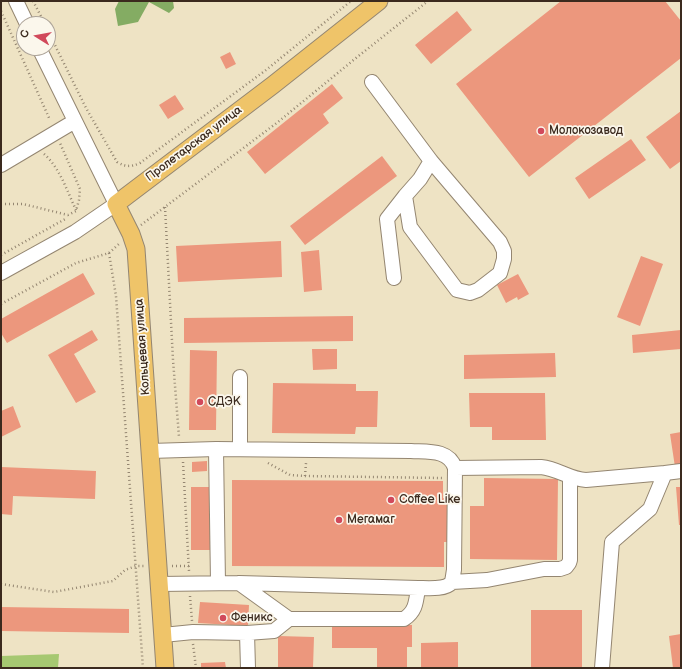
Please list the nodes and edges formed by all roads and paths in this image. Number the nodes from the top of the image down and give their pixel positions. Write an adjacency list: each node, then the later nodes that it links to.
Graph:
1 (16, 1): 7 (street)
2 (33, 1): 8 (path)
3 (351, 1): 9 (path)
4 (378, 1): 19 (main road, Пролетарская улица)
5 (428, 1): 22 (path)
6 (1, 11): 13 (path)
7 (23, 16)
8 (41, 16)
9 (56, 47)
10 (43, 56): 12 (street, Кольцевая улица)
11 (372, 82): 15 (street)
12 (75, 121): 13 (street); 19 (street, Кольцевая улица)
13 (56, 133): 14 (street); 20 (path)
14 (34, 146): 16 (street); 20 (path)
15 (431, 161): 17 (street); 17 (street)
16 (1, 165)
17 (405, 196): 26 (street)
18 (1, 204): 20 (path)
19 (116, 204): 22 (main road, Кольцевая улица); 25 (street, Пролетарская улица)
20 (76, 211)
21 (67, 218): 24 (path)
22 (131, 234): 23 (path); 31 (main road, Кольцевая улица)
23 (109, 253): 27 (path); 38 (path)
24 (1, 255)
25 (1, 273)
26 (394, 278)
27 (1, 304)
28 (240, 377): 30 (street)
29 (216, 449): 30 (street); 31 (street); 40 (street)
30 (240, 449): 33 (street)
31 (150, 451): 43 (main road, Кольцевая улица)
32 (264, 462): 37 (path)
33 (455, 468): 36 (street); 39 (street)
34 (681, 471): 35 (street)
35 (665, 472): 36 (street); 51 (street)
36 (570, 476): 39 (street)
37 (442, 478)
38 (136, 566): 42 (path); 48 (path)
39 (452, 582): 44 (street)
40 (218, 583): 41 (street); 43 (street)
41 (239, 583): 44 (street); 45 (street)
42 (1, 584)
43 (159, 584): 47 (main road, Кольцевая улица)
44 (418, 588): 45 (street)
45 (289, 619): 46 (street)
46 (247, 633): 47 (street); 50 (street)
47 (163, 635): 49 (main road, Кольцевая улица)
48 (143, 668)
49 (165, 668)
50 (248, 668)
51 (602, 668)

